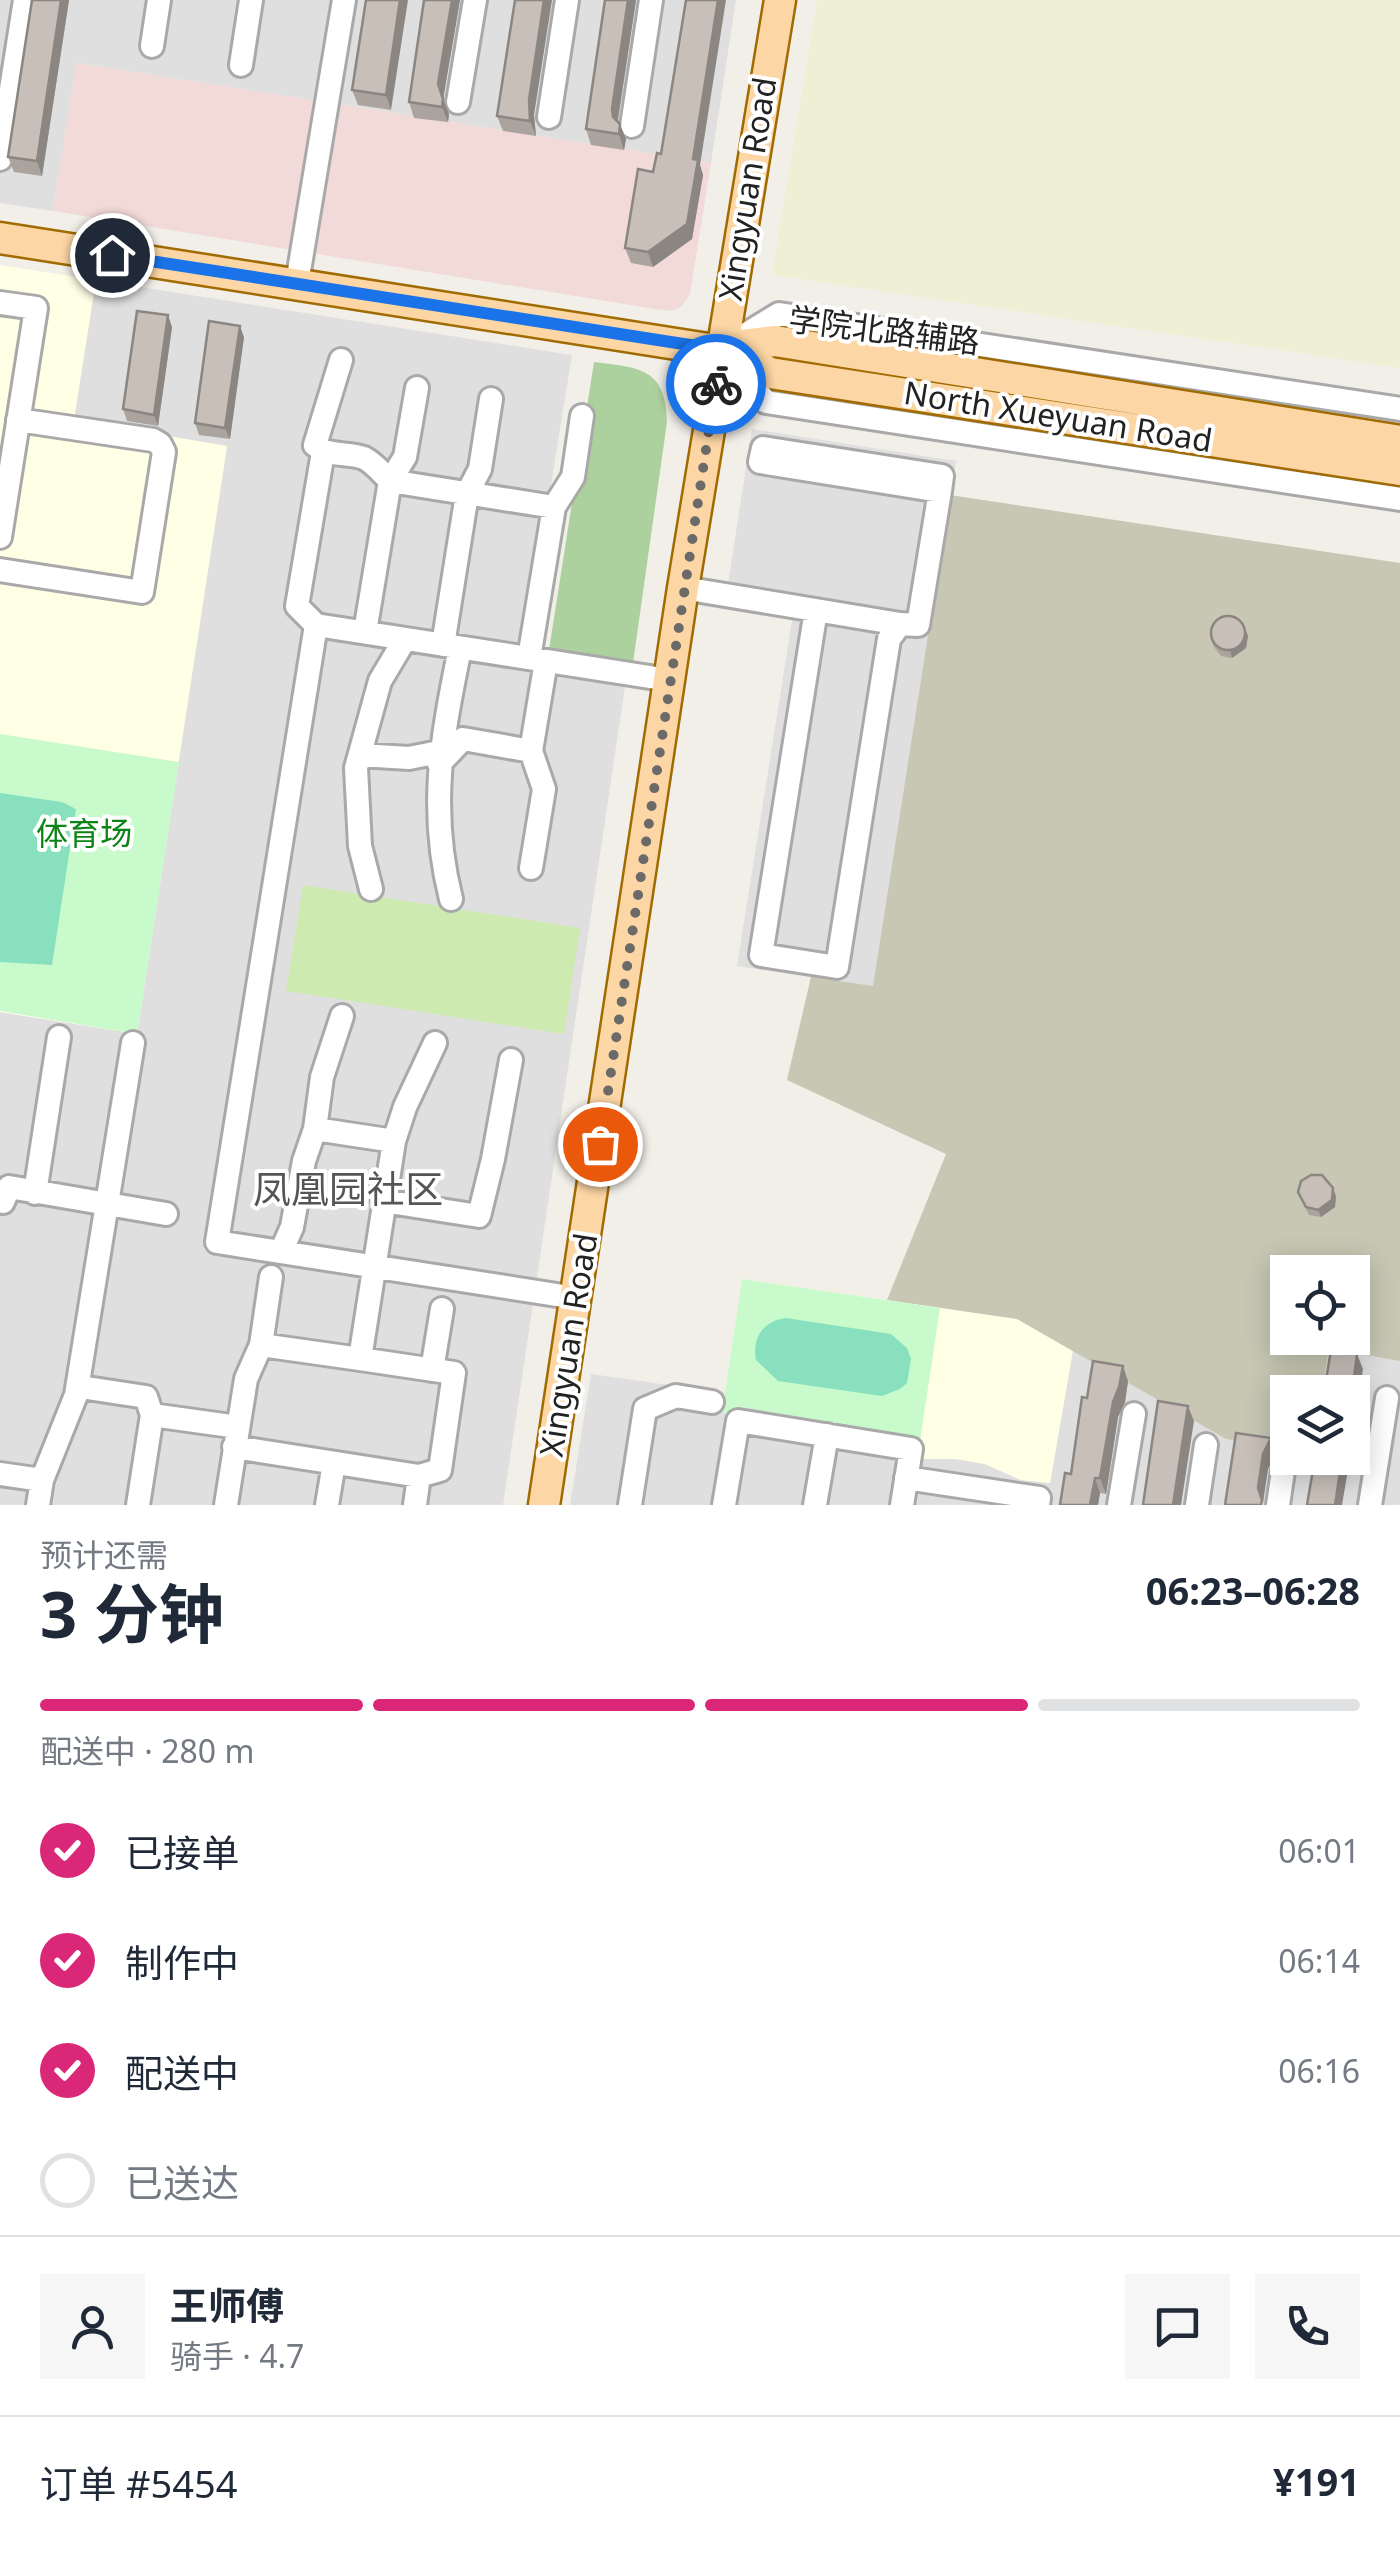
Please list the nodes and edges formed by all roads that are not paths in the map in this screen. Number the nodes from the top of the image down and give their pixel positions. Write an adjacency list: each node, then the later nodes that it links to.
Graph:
1 (25, 0): 15 (street)
2 (159, 0): 10 (street)
3 (251, 0): 11 (street)
4 (344, 0): 17 (street)
5 (475, 0): 12 (street)
6 (567, 0): 13 (street)
7 (652, 0): 14 (street)
8 (762, 0): 20 (main road, Xingyuan Road)
9 (780, 0): 20 (main road, Xingyuan Road)
10 (152, 46)
11 (241, 65)
12 (458, 102)
13 (549, 117)
14 (632, 126)
15 (0, 159)
16 (0, 238): 17 (main road, North Xueyuan Road)
17 (297, 284): 20 (main road, North Xueyuan Road)
18 (0, 303): 28 (street)
19 (1018, 348): 20 (street, 学院北路辅路); 22 (street); 24 (street, 学院北路辅路)
20 (715, 349): 22 (main road, North Xueyuan Road); 31 (main road, North Xueyuan Road); 41 (main road, Xingyuan Road); 50 (main road, Xingyuan Road)
21 (341, 360): 30 (street)
22 (1010, 378): 31 (main road, North Xueyuan Road)
23 (417, 388): 33 (street)
24 (1330, 398): 26 (street, 学院北路辅路); 31 (street)
25 (491, 399): 35 (street)
26 (1400, 409)
27 (582, 416): 37 (street)
28 (18, 420): 38 (street); 42 (street)
29 (1400, 441): 31 (main road, North Xueyuan Road)
30 (324, 452): 33 (street); 45 (street)
31 (1320, 458): 32 (main road, North Xueyuan Road); 36 (street)
32 (1400, 470)
33 (390, 481): 35 (street); 46 (street)
34 (940, 490): 34 (street); 44 (street)
35 (467, 494): 37 (street); 48 (street)
36 (1400, 499)
37 (554, 507): 49 (street)
38 (0, 537)
39 (0, 570): 42 (street)
40 (0, 581): 42 (street)
41 (683, 588): 43 (street); 50 (main road, Xingyuan Road)
42 (142, 592)
43 (816, 610): 44 (street); 44 (street)
44 (900, 624)
45 (316, 625): 46 (street); 69 (street)
46 (365, 632): 47 (street)
47 (406, 639): 48 (street); 52 (street)
48 (451, 646): 49 (street); 53 (street)
49 (538, 660): 50 (street); 51 (street)
50 (662, 679): 72 (main road, Xingyuan Road)
51 (531, 750): 53 (street); 54 (street)
52 (360, 755): 53 (street); 55 (street)
53 (439, 758): 56 (street)
54 (531, 868)
55 (371, 889)
56 (450, 899)
57 (342, 1016): 62 (street)
58 (59, 1036): 64 (street)
59 (436, 1043): 63 (street)
60 (133, 1044): 66 (street)
61 (511, 1060): 65 (street)
62 (315, 1128): 63 (street); 69 (street)
63 (394, 1140): 65 (street)
64 (35, 1192): 66 (street); 67 (street)
65 (383, 1201): 70 (street)
66 (107, 1205): 68 (street); 90 (street)
67 (1, 1208)
68 (166, 1214)
69 (282, 1252): 70 (street)
70 (373, 1265): 72 (street); 75 (street)
71 (271, 1278): 74 (street)
72 (569, 1297): 96 (main road, Xingyuan Road); 97 (main road, Xingyuan Road)
73 (442, 1309): 76 (street)
74 (261, 1345): 75 (street); 83 (street)
75 (360, 1359): 76 (street)
76 (432, 1370): 88 (street)
77 (87, 1388): 81 (street)
78 (1386, 1398): 106 (street)
79 (712, 1402): 98 (street)
80 (1134, 1414): 103 (street)
81 (152, 1415): 83 (street); 92 (street)
82 (826, 1435): 89 (street); 99 (street); 100 (street)
83 (236, 1437): 85 (street); 93 (street)
84 (1206, 1446): 104 (street)
85 (334, 1463): 88 (street); 94 (street)
86 (0, 1474): 90 (street)
87 (1282, 1475): 105 (street)
88 (419, 1476): 95 (street)
89 (906, 1478): 101 (street); 102 (street)
90 (42, 1480): 91 (street)
91 (38, 1505)
92 (138, 1505)
93 (226, 1505)
94 (328, 1505)
95 (414, 1505)
96 (529, 1505)
97 (544, 1505)
98 (630, 1505)
99 (724, 1505)
100 (816, 1505)
101 (902, 1505)
102 (1038, 1505)
103 (1120, 1505)
104 (1197, 1505)
105 (1278, 1505)
106 (1372, 1505)

